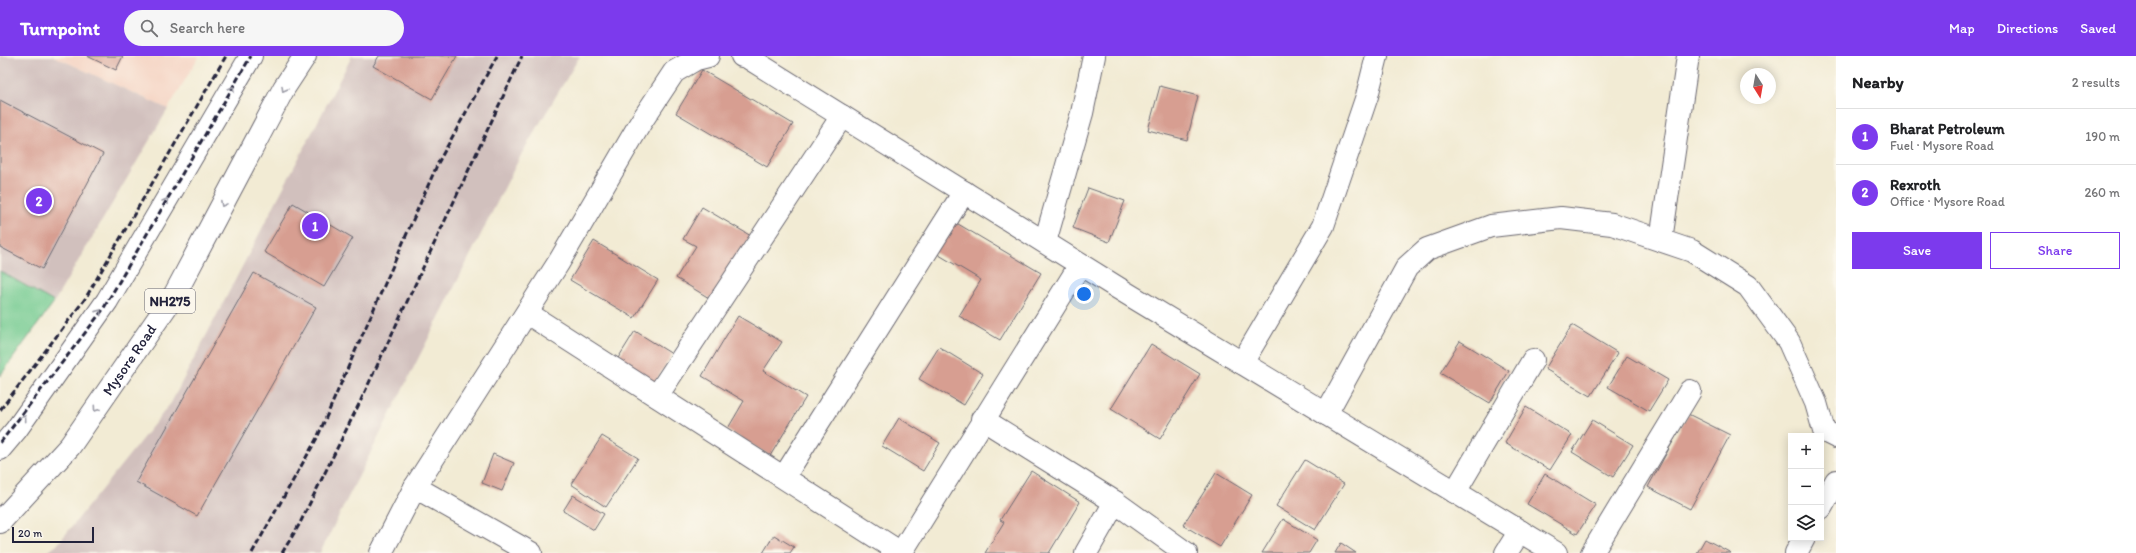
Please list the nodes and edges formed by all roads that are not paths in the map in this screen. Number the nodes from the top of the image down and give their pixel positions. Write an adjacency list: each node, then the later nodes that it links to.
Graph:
1 (251, 56): 22 (main road, one-way to 1)
2 (305, 56): 29 (main road, Mysore Road / NH275, one-way to 29)
3 (708, 56): 8 (main road)
4 (742, 56): 9 (main road)
5 (1094, 56): 12 (main road)
6 (1378, 56): 16 (main road)
7 (1688, 56): 11 (main road)
8 (678, 64): 14 (main road)
9 (842, 116): 10 (main road); 18 (main road)
10 (964, 192): 12 (main road); 23 (main road)
11 (1661, 240): 19 (main road); 21 (main road)
12 (1044, 242): 13 (main road)
13 (1080, 265): 16 (main road); 20 (main road)
14 (527, 313): 18 (main road); 25 (main road)
15 (1533, 360): 26 (main road)
16 (1242, 363): 19 (main road)
17 (1690, 391): 39 (main road)
18 (657, 396): 23 (main road)
19 (1326, 414): 26 (main road)
20 (982, 419): 27 (main road); 34 (main road)
21 (1836, 437)
22 (0, 449)
23 (784, 477): 34 (main road)
24 (1836, 481): 28 (main road)
25 (415, 487): 32 (main road); 33 (main road)
26 (1455, 492): 30 (main road)
27 (1115, 502): 35 (main road); 36 (main road)
28 (1823, 505)
29 (0, 522)
30 (1520, 531): 37 (main road); 38 (main road)
31 (1802, 541): 40 (main road)
32 (381, 553)
33 (531, 553)
34 (901, 553)
35 (1086, 553)
36 (1186, 553)
37 (1506, 553)
38 (1556, 553)
39 (1592, 553)
40 (1796, 553)

